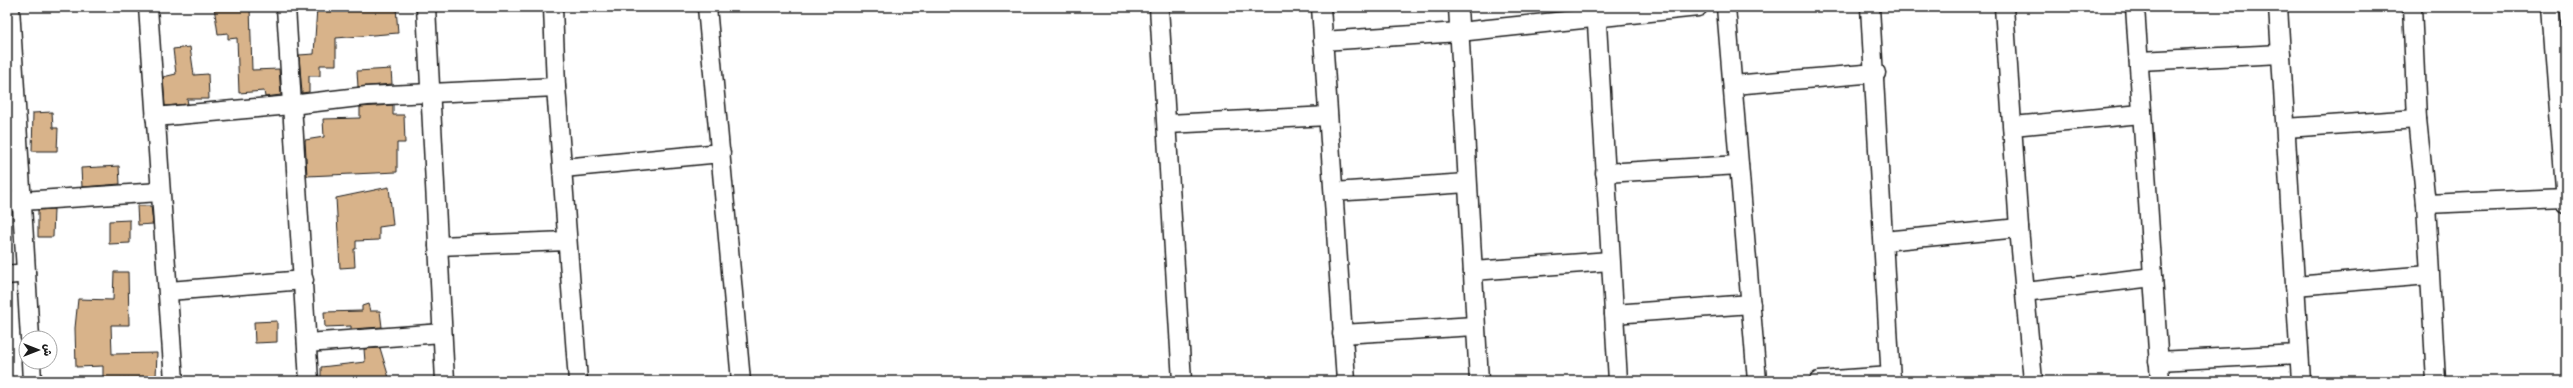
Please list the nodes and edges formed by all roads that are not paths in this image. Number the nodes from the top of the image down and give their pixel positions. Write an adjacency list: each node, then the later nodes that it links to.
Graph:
1 (148, 7): 31 (street)
2 (286, 7): 27 (street)
3 (426, 7): 26 (street)
4 (553, 7): 25 (street)
5 (707, 7): 36 (street)
6 (1159, 7): 33 (street)
7 (1321, 7): 20 (street)
8 (1458, 7): 19 (street)
9 (1698, 7): 18 (street)
10 (1726, 7): 24 (street)
11 (1870, 7): 23 (street)
12 (2004, 7): 34 (street)
13 (2136, 7): 22 (street)
14 (2278, 7): 21 (street)
15 (2412, 7): 32 (street)
16 (2551, 7): 28 (street)
17 (9, 9): 44 (street)
18 (1597, 13): 19 (street); 39 (street)
19 (1459, 32): 20 (street); 40 (street)
20 (1323, 41): 30 (street)
21 (2281, 54): 22 (street); 35 (street)
22 (2139, 62): 29 (street)
23 (1876, 73): 24 (street); 49 (street)
24 (1734, 85): 37 (street)
25 (556, 88): 26 (street); 38 (street)
26 (431, 92): 27 (street); 50 (street)
27 (291, 105): 31 (street); 57 (street)
28 (2562, 105): 43 (street)
29 (2141, 114): 34 (street); 56 (street)
30 (1328, 116): 33 (street); 42 (street)
31 (155, 117): 41 (street)
32 (2417, 119): 35 (street); 46 (street)
33 (1168, 124): 78 (street)
34 (2013, 126): 47 (street)
35 (2286, 128): 58 (street)
36 (721, 153): 38 (street); 77 (street)
37 (1740, 165): 39 (street); 61 (street)
38 (562, 168): 48 (street)
39 (1605, 173): 51 (street)
40 (1467, 183): 42 (street); 52 (street)
41 (160, 192): 44 (street); 59 (street)
42 (1334, 192): 66 (street)
43 (2566, 198): 45 (street); 46 (street)
44 (13, 202): 53 (street)
45 (2566, 202)
46 (2426, 204): 55 (street)
47 (2019, 228): 49 (street); 60 (street)
48 (567, 241): 50 (street); 76 (street)
49 (1884, 241): 71 (street)
50 (438, 246): 65 (street)
51 (1610, 261): 52 (street); 62 (street)
52 (1473, 271): 63 (street)
53 (26, 273): 54 (street); 64 (street)
54 (7, 275)
55 (2429, 275): 58 (street); 87 (street)
56 (2153, 278): 60 (street); 69 (street)
57 (304, 280): 59 (street); 67 (street)
58 (2295, 286): 68 (street)
59 (169, 292): 73 (street)
60 (2025, 292): 84 (street)
61 (1751, 304): 62 (street); 82 (street)
62 (1614, 314): 81 (street)
63 (1475, 326): 66 (street); 80 (street)
64 (30, 330)
65 (442, 333): 67 (street); 75 (street)
66 (1342, 334): 79 (street)
67 (307, 343): 74 (street)
68 (2299, 354): 69 (street); 86 (street)
69 (2158, 361): 85 (street)
70 (31, 370): 72 (street)
71 (1891, 379): 83 (street)
72 (32, 381)
73 (174, 381)
74 (309, 381)
75 (445, 381)
76 (578, 381)
77 (741, 381)
78 (1182, 381)
79 (1346, 381)
80 (1479, 381)
81 (1618, 381)
82 (1757, 381)
83 (1819, 381)
84 (2033, 381)
85 (2160, 381)
86 (2301, 381)
87 (2436, 381)

